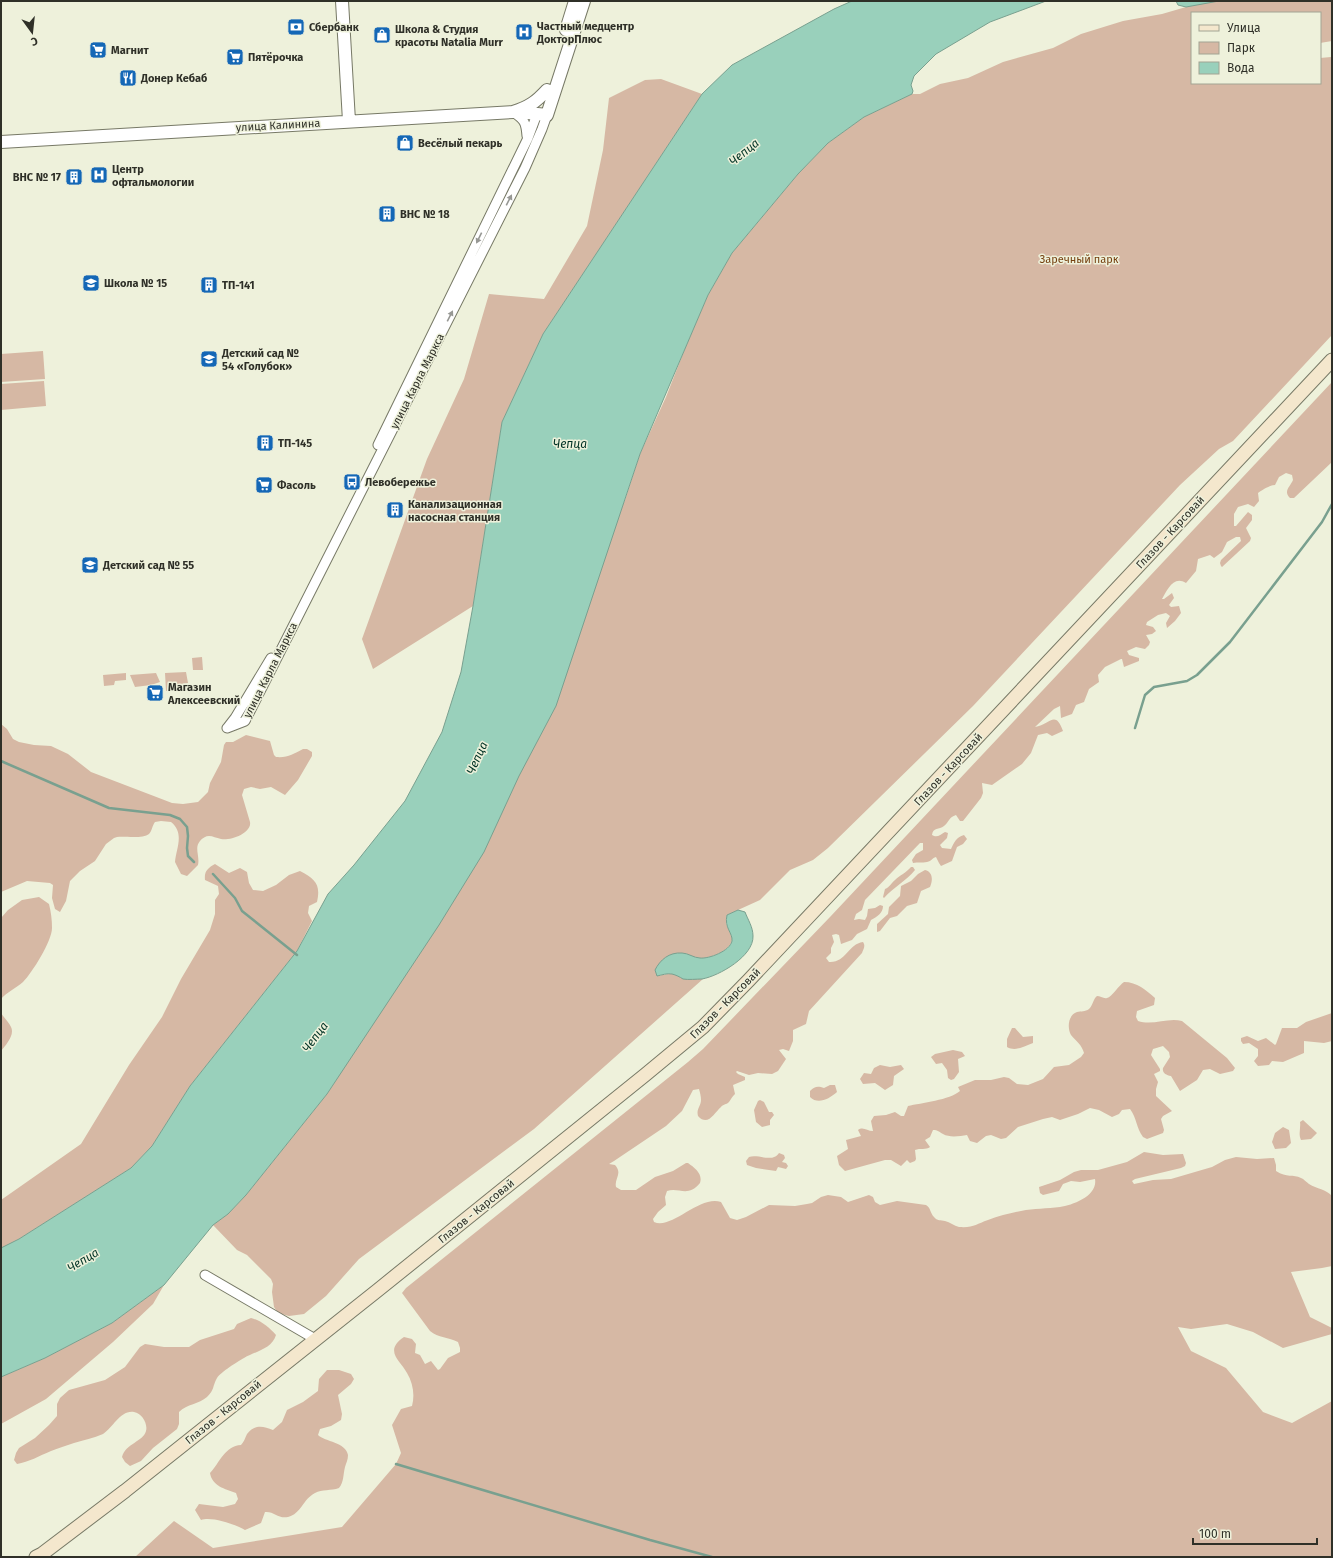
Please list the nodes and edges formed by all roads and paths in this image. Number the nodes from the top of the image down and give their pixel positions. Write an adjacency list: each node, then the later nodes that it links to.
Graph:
1 (342, 1): 7 (street)
2 (575, 1): 4 (street, улица Карла Маркса)
3 (584, 1): 6 (street, улица Карла Маркса)
4 (547, 90): 5 (street, улица Калинина); 6 (street, улица Карла Маркса)
5 (513, 112): 6 (street); 7 (street, улица Калинина); 8 (street)
6 (542, 114): 8 (street, улица Карла Маркса); 8 (street, улица Карла Маркса, one-way to 6)
7 (349, 120): 9 (street, улица Калинина)
8 (528, 138)
9 (1, 142)
10 (1332, 360): 12 (main road, Глазов - Карсовай)
11 (205, 1275): 12 (street)
12 (315, 1339): 13 (main road, Глазов - Карсовай)
13 (39, 1556)

